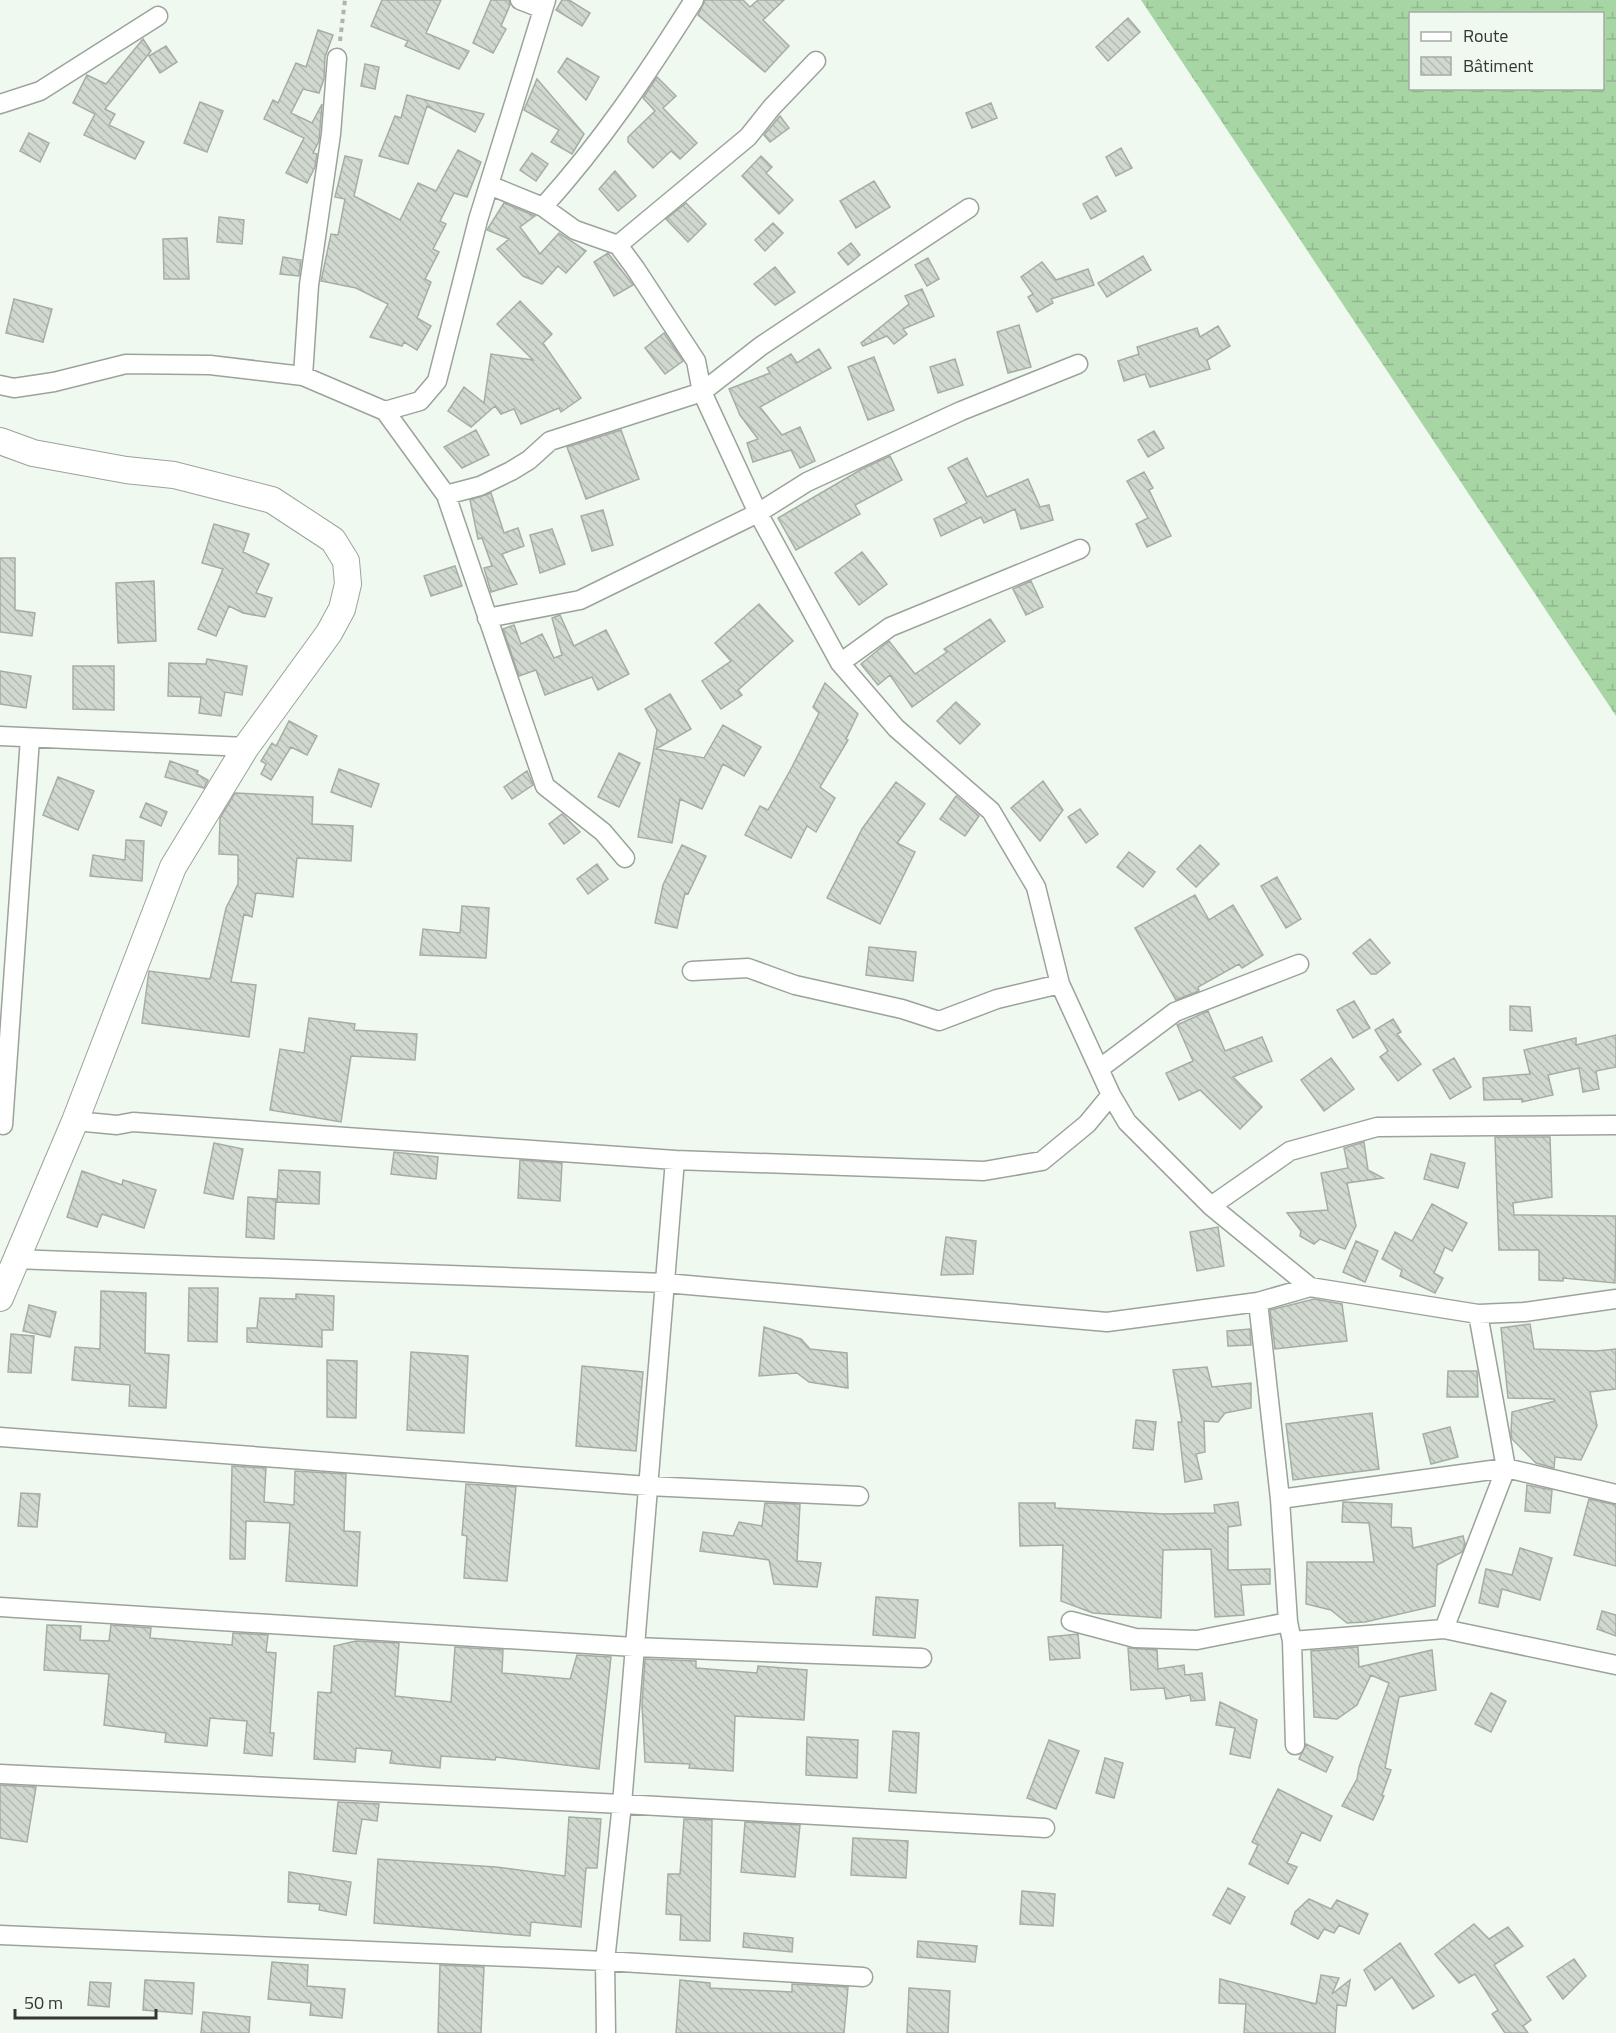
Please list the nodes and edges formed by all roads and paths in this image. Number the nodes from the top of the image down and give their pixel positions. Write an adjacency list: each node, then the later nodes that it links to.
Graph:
1 (345, 0): 6 (path)
2 (520, 0): 4 (street)
3 (694, 0): 10 (street)
4 (544, 4): 9 (street)
5 (158, 16): 8 (street)
6 (337, 58): 14 (street)
7 (816, 61): 12 (street)
8 (0, 105)
9 (489, 185): 10 (street); 17 (street)
10 (543, 207): 12 (street)
11 (969, 208): 16 (street)
12 (618, 245): 16 (street)
13 (1078, 364): 20 (street)
14 (303, 375): 15 (street); 17 (street)
15 (0, 385)
16 (702, 392): 19 (street); 20 (street)
17 (386, 411): 19 (street)
18 (0, 441): 26 (main road)
19 (446, 495): 22 (street)
20 (758, 513): 22 (street); 23 (street)
21 (1080, 549): 23 (street)
22 (487, 618): 27 (street)
23 (840, 663): 30 (street)
24 (0, 736): 25 (street)
25 (30, 738): 26 (street); 34 (street)
26 (246, 747): 33 (main road)
27 (625, 858)
28 (1299, 964): 31 (street)
29 (692, 971): 30 (street)
30 (1060, 984): 31 (street)
31 (1099, 1070): 32 (street)
32 (1110, 1095): 36 (street); 37 (street)
33 (75, 1121): 36 (street); 38 (main road)
34 (3, 1125)
35 (1616, 1125): 37 (street)
36 (675, 1160): 39 (street)
37 (1211, 1206): 40 (street)
38 (14, 1259): 39 (street); 41 (main road)
39 (665, 1283): 43 (street); 47 (street)
40 (1310, 1287): 43 (street); 44 (street)
41 (0, 1298)
42 (1616, 1299): 44 (street)
43 (1258, 1302): 50 (street)
44 (1478, 1314): 46 (street)
45 (0, 1437): 47 (street)
46 (1506, 1468): 48 (street); 50 (street); 54 (street)
47 (648, 1486): 49 (street); 56 (street)
48 (1616, 1494)
49 (859, 1496)
50 (1280, 1499): 53 (street)
51 (0, 1607): 56 (street)
52 (1071, 1621): 53 (street)
53 (1288, 1622): 55 (street)
54 (1444, 1629): 55 (street); 58 (street)
55 (1292, 1641): 59 (street)
56 (634, 1647): 57 (street); 61 (street)
57 (922, 1658)
58 (1616, 1665)
59 (1295, 1745)
60 (0, 1774): 61 (street)
61 (622, 1804): 62 (street); 64 (street)
62 (1045, 1828)
63 (0, 1935): 64 (street)
64 (605, 1961): 65 (street); 66 (street)
65 (863, 1977)
66 (606, 2033)

